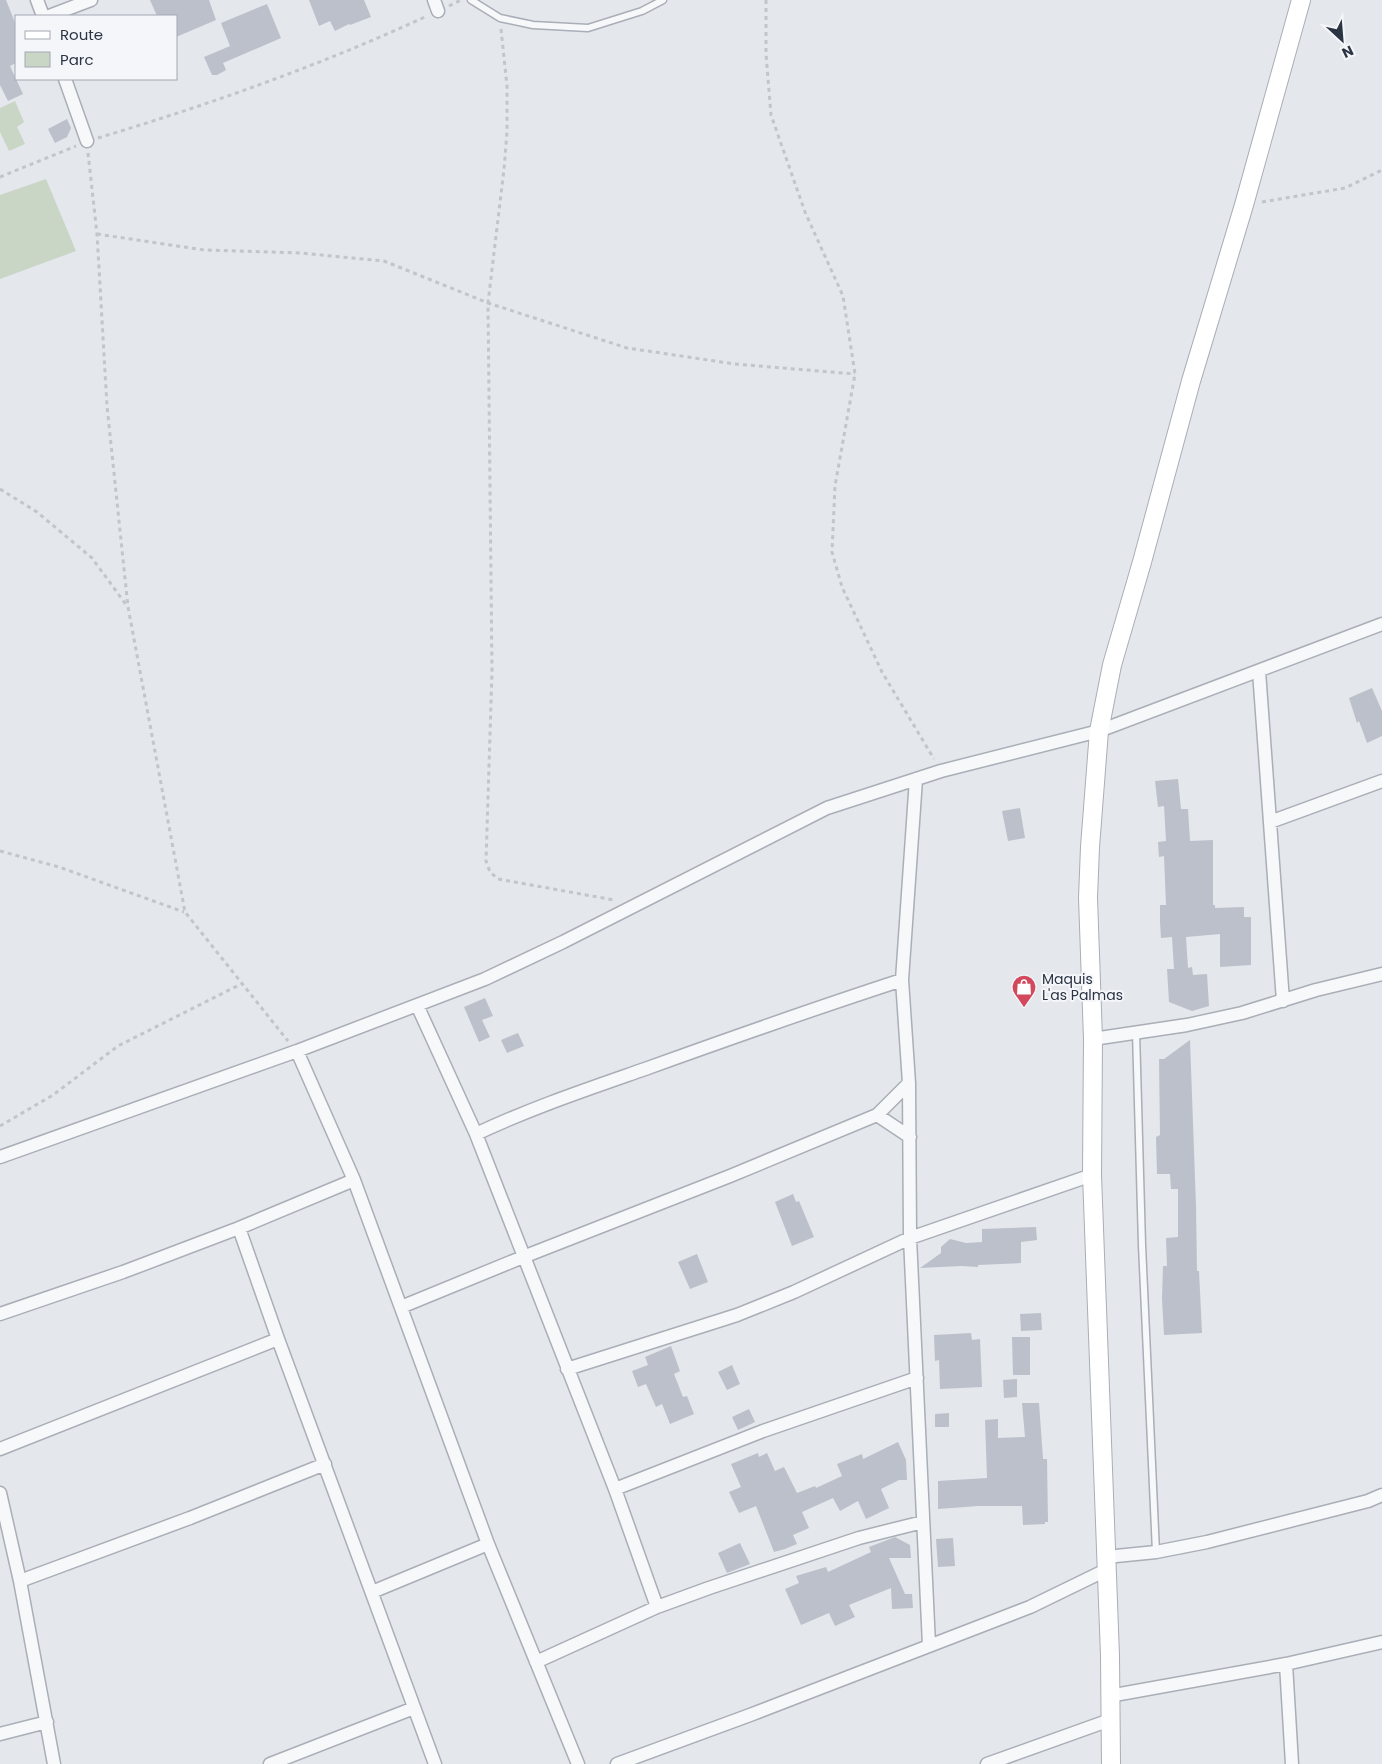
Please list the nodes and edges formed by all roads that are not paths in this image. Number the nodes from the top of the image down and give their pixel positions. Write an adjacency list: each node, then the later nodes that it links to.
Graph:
1 (37, 0): 6 (street)
2 (91, 0): 7 (street)
3 (471, 0): 4 (lane)
4 (663, 0)
5 (1301, 0): 12 (street)
6 (43, 15)
7 (52, 15)
8 (65, 80): 9 (street)
9 (87, 141)
10 (1382, 624): 11 (street)
11 (1259, 671): 12 (street); 15 (street)
12 (1099, 732): 13 (street); 21 (street)
13 (916, 779): 17 (street); 19 (street)
14 (1382, 781): 15 (street)
15 (1270, 822): 18 (street)
16 (1382, 974): 18 (street)
17 (902, 980): 23 (street); 25 (street)
18 (1282, 1001): 20 (street)
19 (417, 1005): 22 (street); 25 (street)
20 (1136, 1032): 21 (street); 45 (lane)
21 (1093, 1039): 28 (street)
22 (296, 1051): 27 (street); 29 (street)
23 (909, 1083): 24 (street); 26 (street)
24 (877, 1115): 26 (street); 32 (street)
25 (476, 1134): 32 (street)
26 (910, 1137): 31 (street)
27 (0, 1157)
28 (1092, 1175): 31 (street); 46 (street)
29 (354, 1180): 30 (street); 33 (street)
30 (239, 1228): 34 (street); 35 (street)
31 (910, 1238): 36 (street); 37 (street)
32 (523, 1257): 33 (street); 36 (street)
33 (401, 1308): 44 (street)
34 (0, 1314)
35 (278, 1339): 38 (street); 39 (street)
36 (567, 1369): 40 (street)
37 (917, 1378): 40 (street); 43 (street)
38 (0, 1449)
39 (325, 1464): 47 (street); 48 (street)
40 (615, 1489): 49 (street)
41 (0, 1493): 47 (street)
42 (1382, 1495): 45 (street)
43 (923, 1522): 49 (street); 51 (street)
44 (488, 1544): 48 (street); 52 (street)
45 (1156, 1552): 46 (street)
46 (1106, 1564): 51 (street); 54 (street)
47 (20, 1581): 57 (street)
48 (372, 1592): 55 (street)
49 (657, 1606): 52 (street)
50 (1382, 1642): 53 (street)
51 (929, 1645): 63 (street)
52 (536, 1662): 62 (street)
53 (1286, 1664): 54 (street); 66 (street)
54 (1109, 1696): 56 (street)
55 (414, 1708): 60 (street); 61 (street)
56 (1110, 1720): 64 (street); 65 (street)
57 (47, 1722): 58 (street); 59 (street)
58 (0, 1734)
59 (54, 1764)
60 (270, 1764)
61 (435, 1764)
62 (578, 1764)
63 (617, 1764)
64 (987, 1764)
65 (1111, 1764)
66 (1292, 1764)

